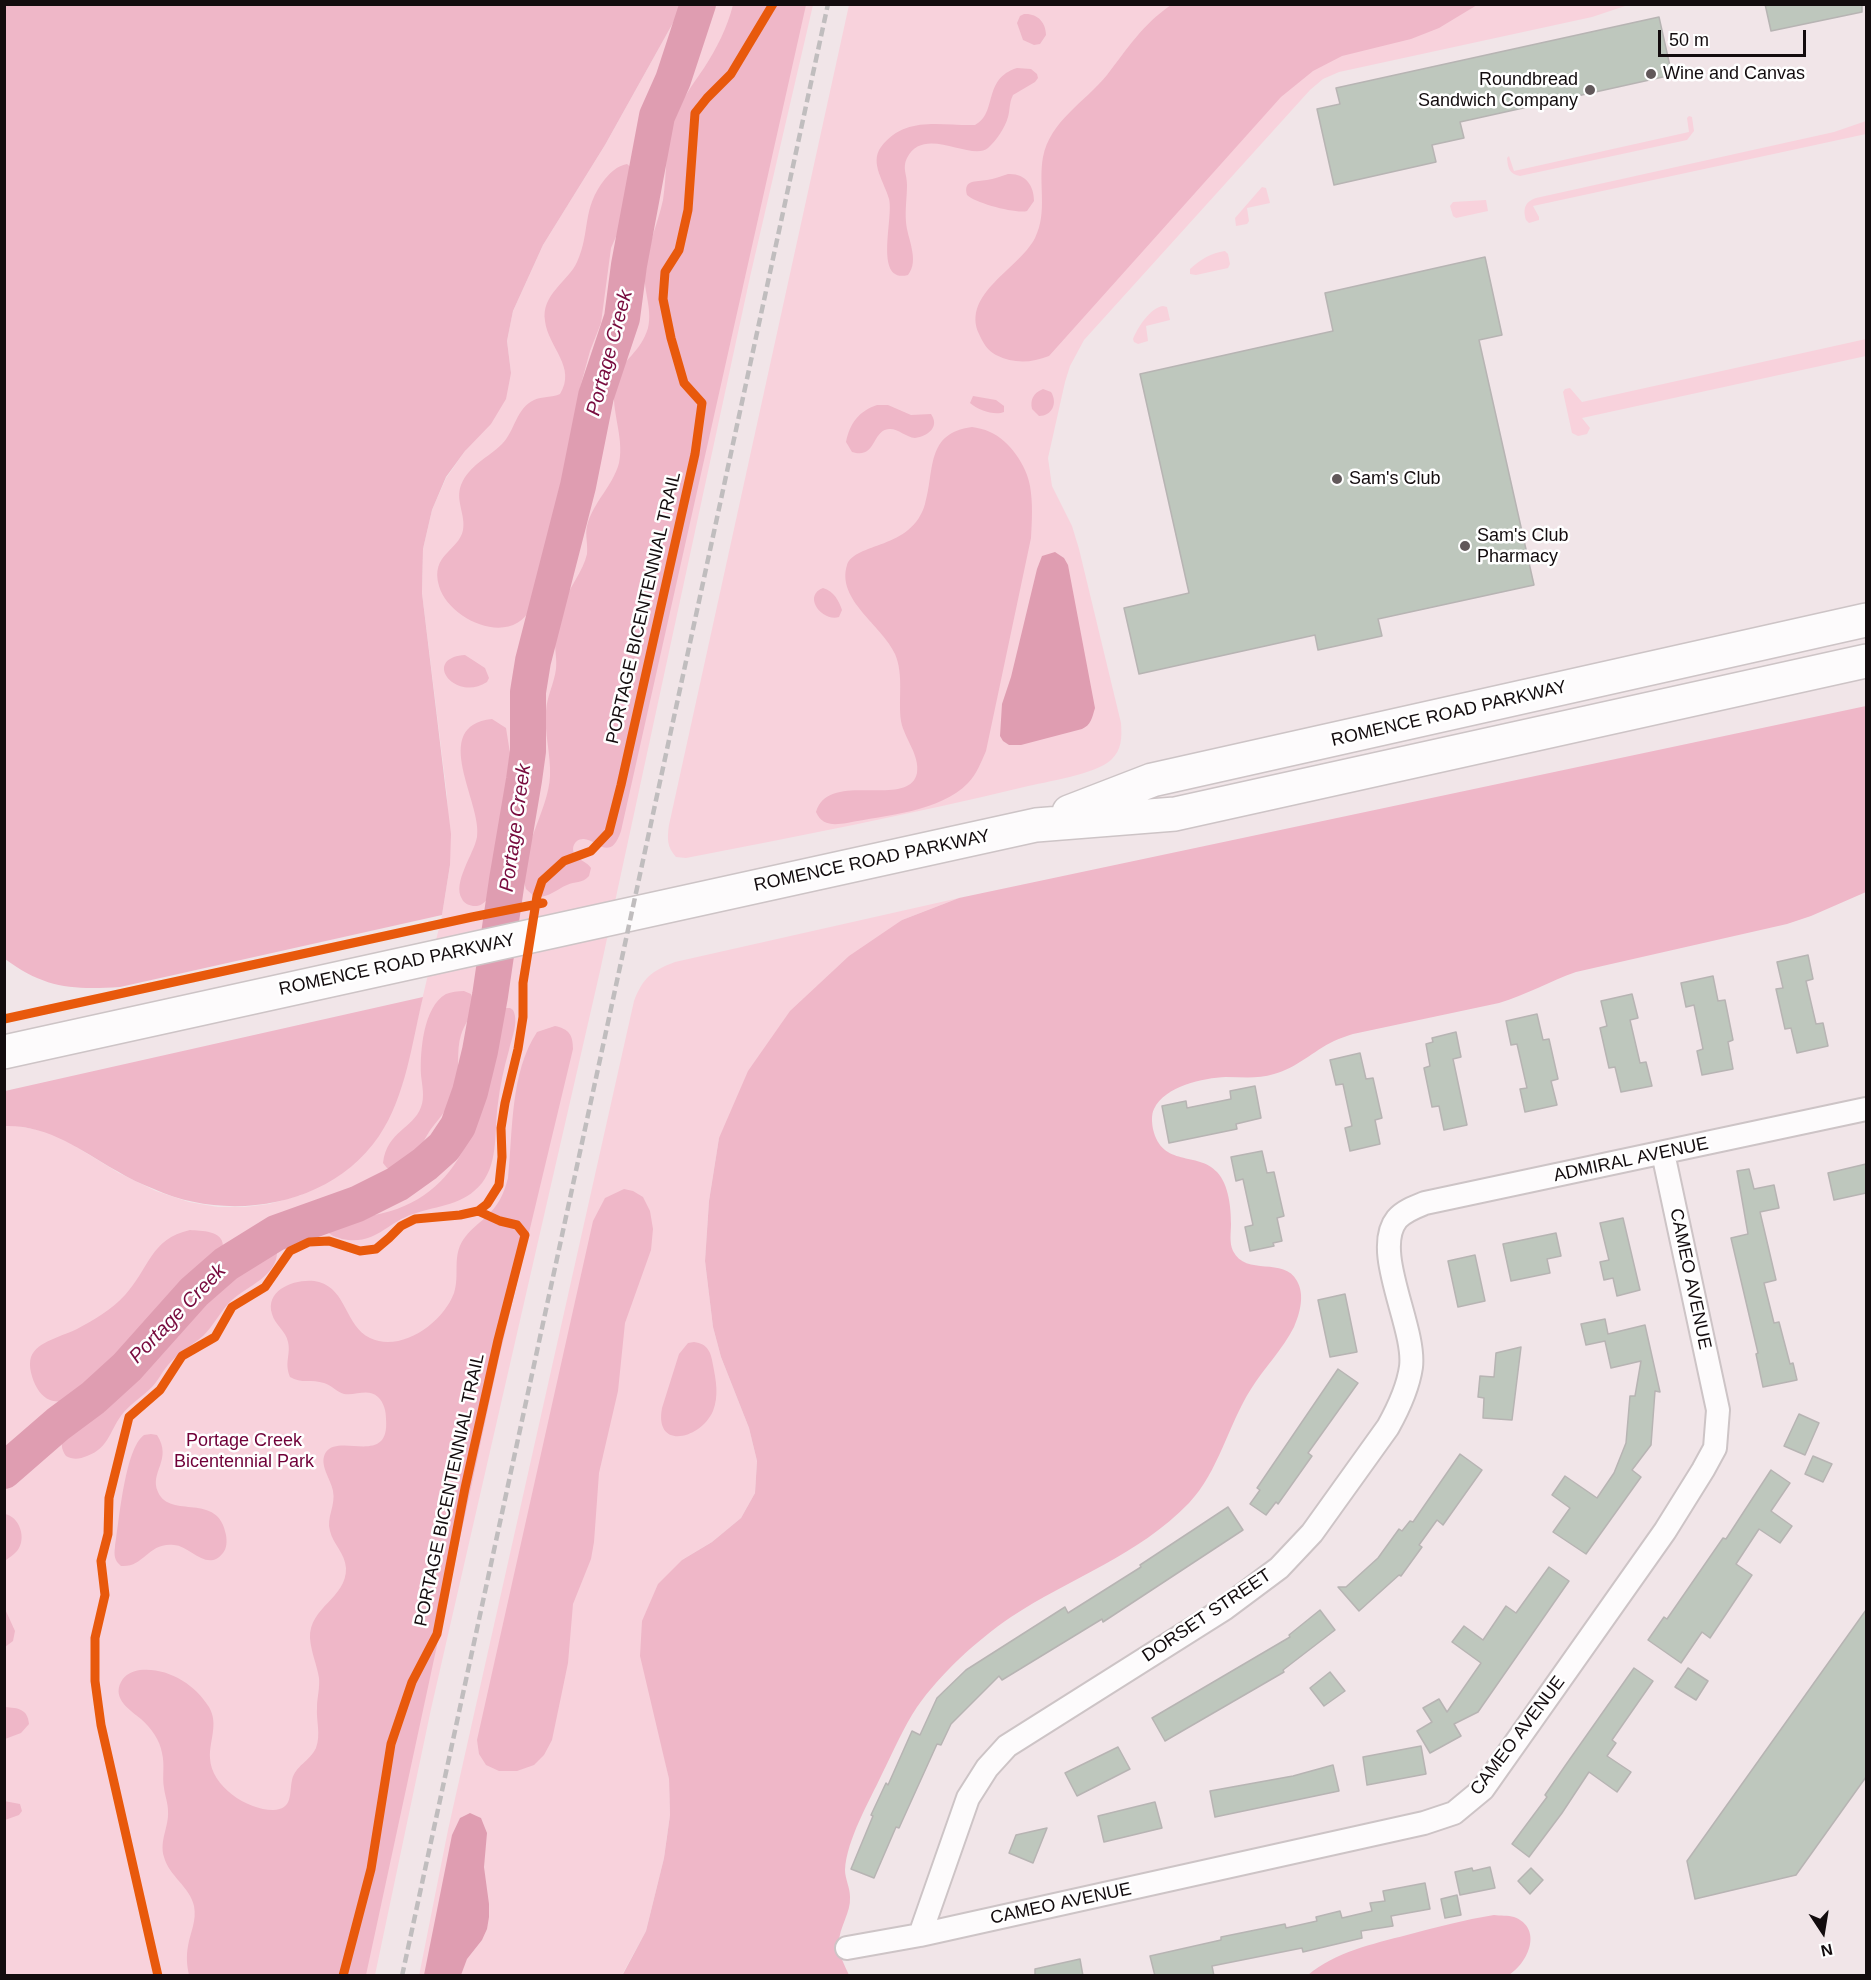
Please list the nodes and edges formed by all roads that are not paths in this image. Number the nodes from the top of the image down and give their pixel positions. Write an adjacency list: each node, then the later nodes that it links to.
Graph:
1 (1866, 620): 3 (street, ROMENCE ROAD PARKWAY)
2 (1866, 661): 4 (street, ROMENCE ROAD PARKWAY)
3 (1652, 668): 4 (street); 5 (street, ROMENCE ROAD PARKWAY)
4 (1660, 706): 5 (street, ROMENCE ROAD PARKWAY)
5 (1036, 825): 6 (street, ROMENCE ROAD PARKWAY)
6 (4, 1052)
7 (1866, 1110): 8 (street, ADMIRAL AVENUE)
8 (1663, 1153): 9 (street, ADMIRAL AVENUE); 10 (street, CAMEO AVENUE)
9 (1398, 1218): 10 (street, DORSET STREET)
10 (920, 1935): 11 (street, CAMEO AVENUE)
11 (847, 1948)

